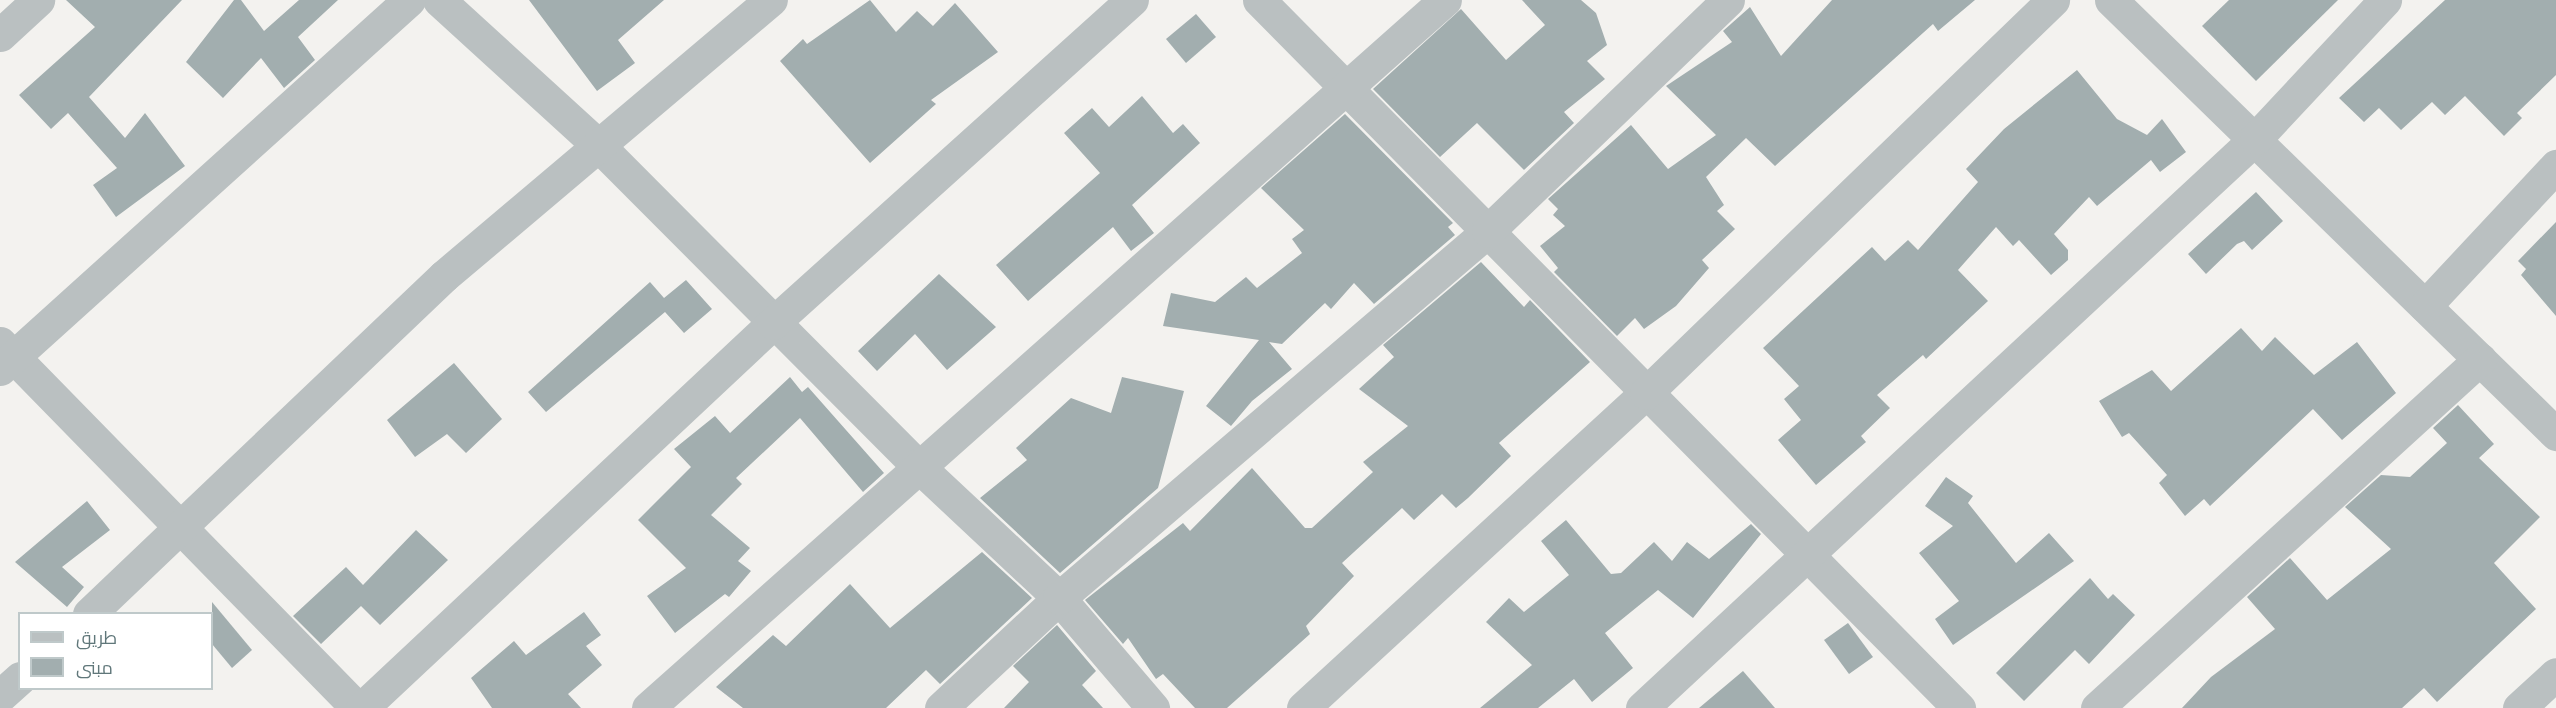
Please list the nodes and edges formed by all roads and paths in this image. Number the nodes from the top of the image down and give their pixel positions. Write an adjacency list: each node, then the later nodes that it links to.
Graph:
1 (38, 0): 12 (street)
2 (409, 0): 20 (street)
3 (439, 0): 15 (street)
4 (771, 0): 15 (street)
5 (1132, 0): 19 (street)
6 (1259, 0): 13 (street)
7 (1445, 0): 13 (street)
8 (1728, 0): 17 (street)
9 (2053, 0): 22 (street)
10 (2111, 0): 14 (street)
11 (2385, 0): 14 (street)
12 (0, 35)
13 (1346, 92): 17 (street); 24 (street)
14 (2256, 138): 18 (street); 26 (street)
15 (600, 147): 19 (street); 25 (street)
16 (2556, 166): 18 (street)
17 (1488, 231): 22 (street); 27 (street)
18 (2426, 306): 21 (street)
19 (773, 323): 24 (street); 33 (street)
20 (4, 356): 25 (street)
21 (2480, 359): 23 (street); 40 (street)
22 (1646, 393): 26 (street); 37 (street)
23 (2556, 434)
24 (917, 465): 27 (street); 34 (street)
25 (181, 528): 28 (street); 32 (street)
26 (1806, 552): 38 (street); 39 (street)
27 (1059, 598): 35 (street); 36 (street)
28 (91, 612)
29 (2556, 674): 41 (street)
30 (18, 680): 31 (street)
31 (0, 696)
32 (357, 708)
33 (362, 708)
34 (648, 708)
35 (941, 708)
36 (1153, 708)
37 (1303, 708)
38 (1642, 708)
39 (1959, 708)
40 (2097, 708)
41 (2519, 708)

